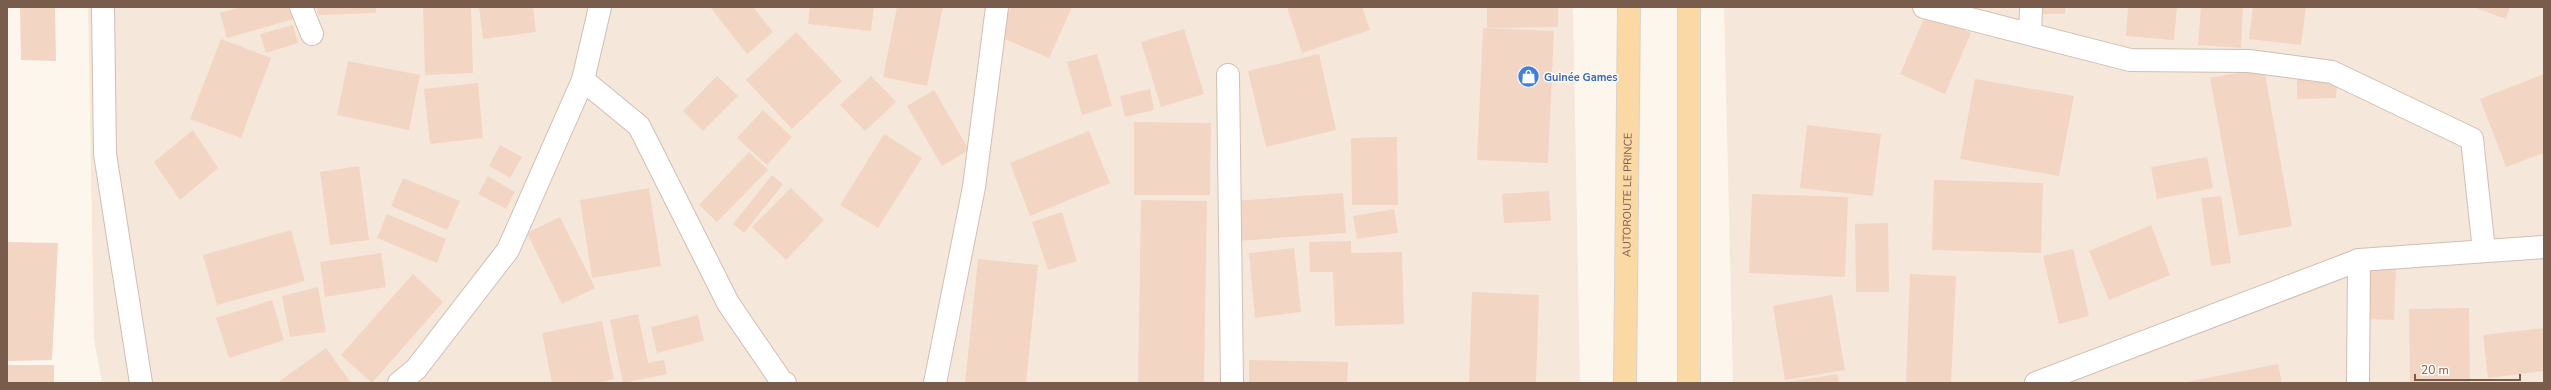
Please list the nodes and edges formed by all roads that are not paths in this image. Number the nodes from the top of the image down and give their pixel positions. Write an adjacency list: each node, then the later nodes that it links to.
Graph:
1 (103, 7): 16 (street)
2 (301, 7): 9 (street)
3 (600, 7): 12 (street)
4 (997, 7): 19 (street)
5 (1629, 7): 21 (main road, AUTOROUTE LE PRINCE)
6 (1689, 7): 22 (main road)
7 (1924, 7): 10 (street)
8 (2030, 7): 10 (street)
9 (312, 34)
10 (2030, 34): 14 (street)
11 (1228, 75): 20 (street)
12 (583, 80): 17 (street); 18 (street)
13 (2544, 247): 14 (street)
14 (2484, 251): 15 (street)
15 (2359, 260): 23 (street); 24 (street)
16 (141, 383)
17 (399, 383)
18 (785, 383)
19 (935, 383)
20 (1232, 383)
21 (1625, 383)
22 (1689, 383)
23 (2036, 383)
24 (2358, 383)

